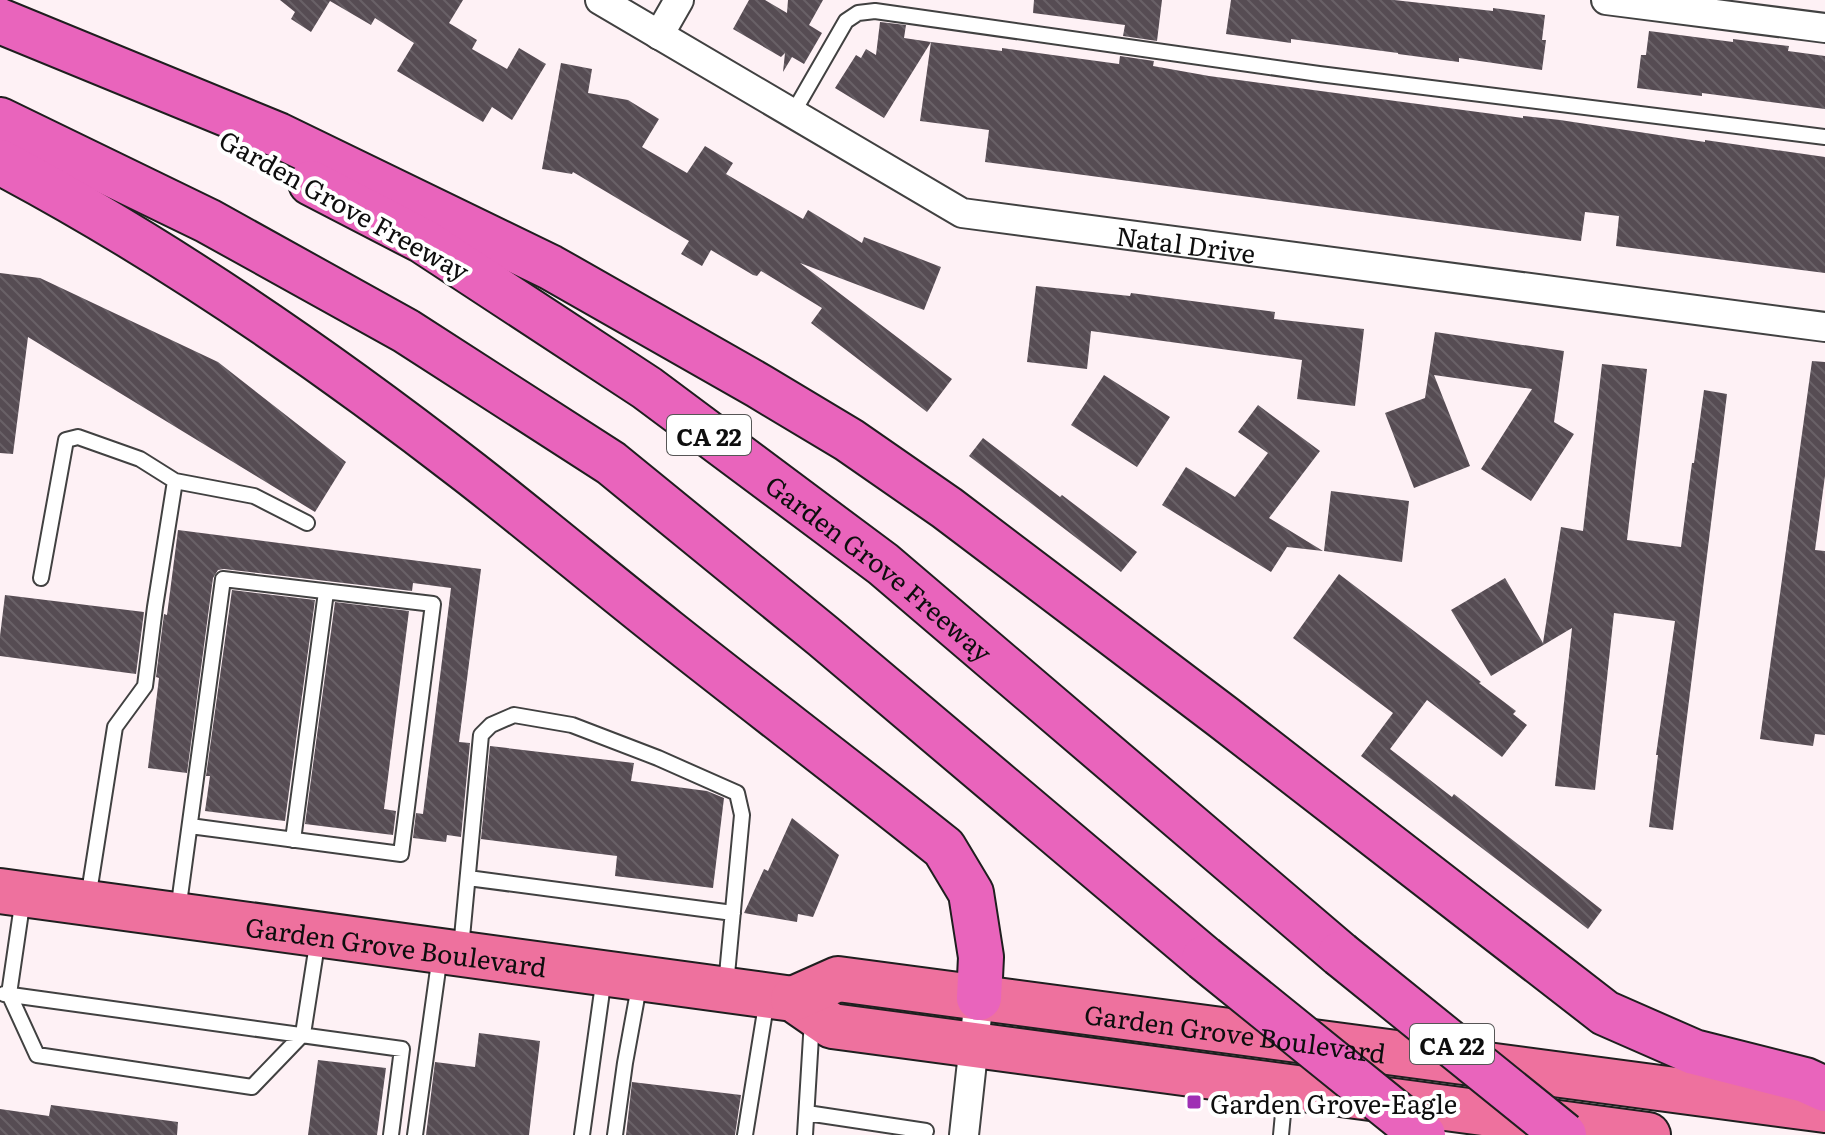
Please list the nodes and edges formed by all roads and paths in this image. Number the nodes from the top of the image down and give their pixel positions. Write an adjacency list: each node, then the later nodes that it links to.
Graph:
1 (600, 0): 7 (street, Natal Drive)
2 (679, 0): 7 (street)
3 (1606, 0): 5 (street)
4 (0, 21): 33 (highway)
5 (1825, 28)
6 (0, 32): 46 (highway, Garden Grove Freeway / CA 22, bridge)
7 (659, 35): 8 (street, Natal Drive)
8 (793, 113): 10 (lane); 12 (street, Natal Drive)
9 (0, 120): 45 (highway, bridge)
10 (1825, 137)
11 (0, 162): 28 (highway)
12 (1825, 327)
13 (175, 481): 14 (lane); 15 (lane); 21 (lane)
14 (307, 523)
15 (41, 578)
16 (326, 592): 17 (lane); 18 (lane); 18 (lane)
17 (190, 826): 18 (lane); 23 (lane)
18 (293, 840)
19 (468, 878): 22 (lane); 22 (lane); 25 (lane)
20 (12, 892): 21 (main road, Garden Grove Boulevard); 27 (lane)
21 (88, 903): 23 (main road, Garden Grove Boulevard)
22 (733, 913): 29 (lane)
23 (178, 915): 24 (main road, Garden Grove Boulevard)
24 (319, 934): 25 (main road, Garden Grove Boulevard); 30 (lane)
25 (450, 952): 26 (main road, Garden Grove Boulevard); 38 (lane)
26 (622, 976): 29 (main road, Garden Grove Boulevard); 39 (lane); 40 (lane)
27 (5, 994): 30 (lane); 30 (lane)
28 (979, 998): 29 (main road, Garden Grove Boulevard); 31 (street); 34 (main road, Garden Grove Boulevard)
29 (775, 999): 31 (main road, Garden Grove Boulevard); 35 (lane); 41 (lane)
30 (303, 1034): 37 (lane)
31 (975, 1044): 32 (main road, Garden Grove Boulevard); 43 (street)
32 (1285, 1086): 44 (lane); 47 (main road, Garden Grove Boulevard)
33 (1825, 1089)
34 (1825, 1110)
35 (807, 1113): 36 (lane); 42 (lane)
36 (926, 1131)
37 (391, 1135)
38 (415, 1135)
39 (582, 1135)
40 (615, 1135)
41 (745, 1135)
42 (805, 1135)
43 (964, 1135)
44 (1281, 1135)
45 (1423, 1135)
46 (1564, 1135)
47 (1648, 1135)

